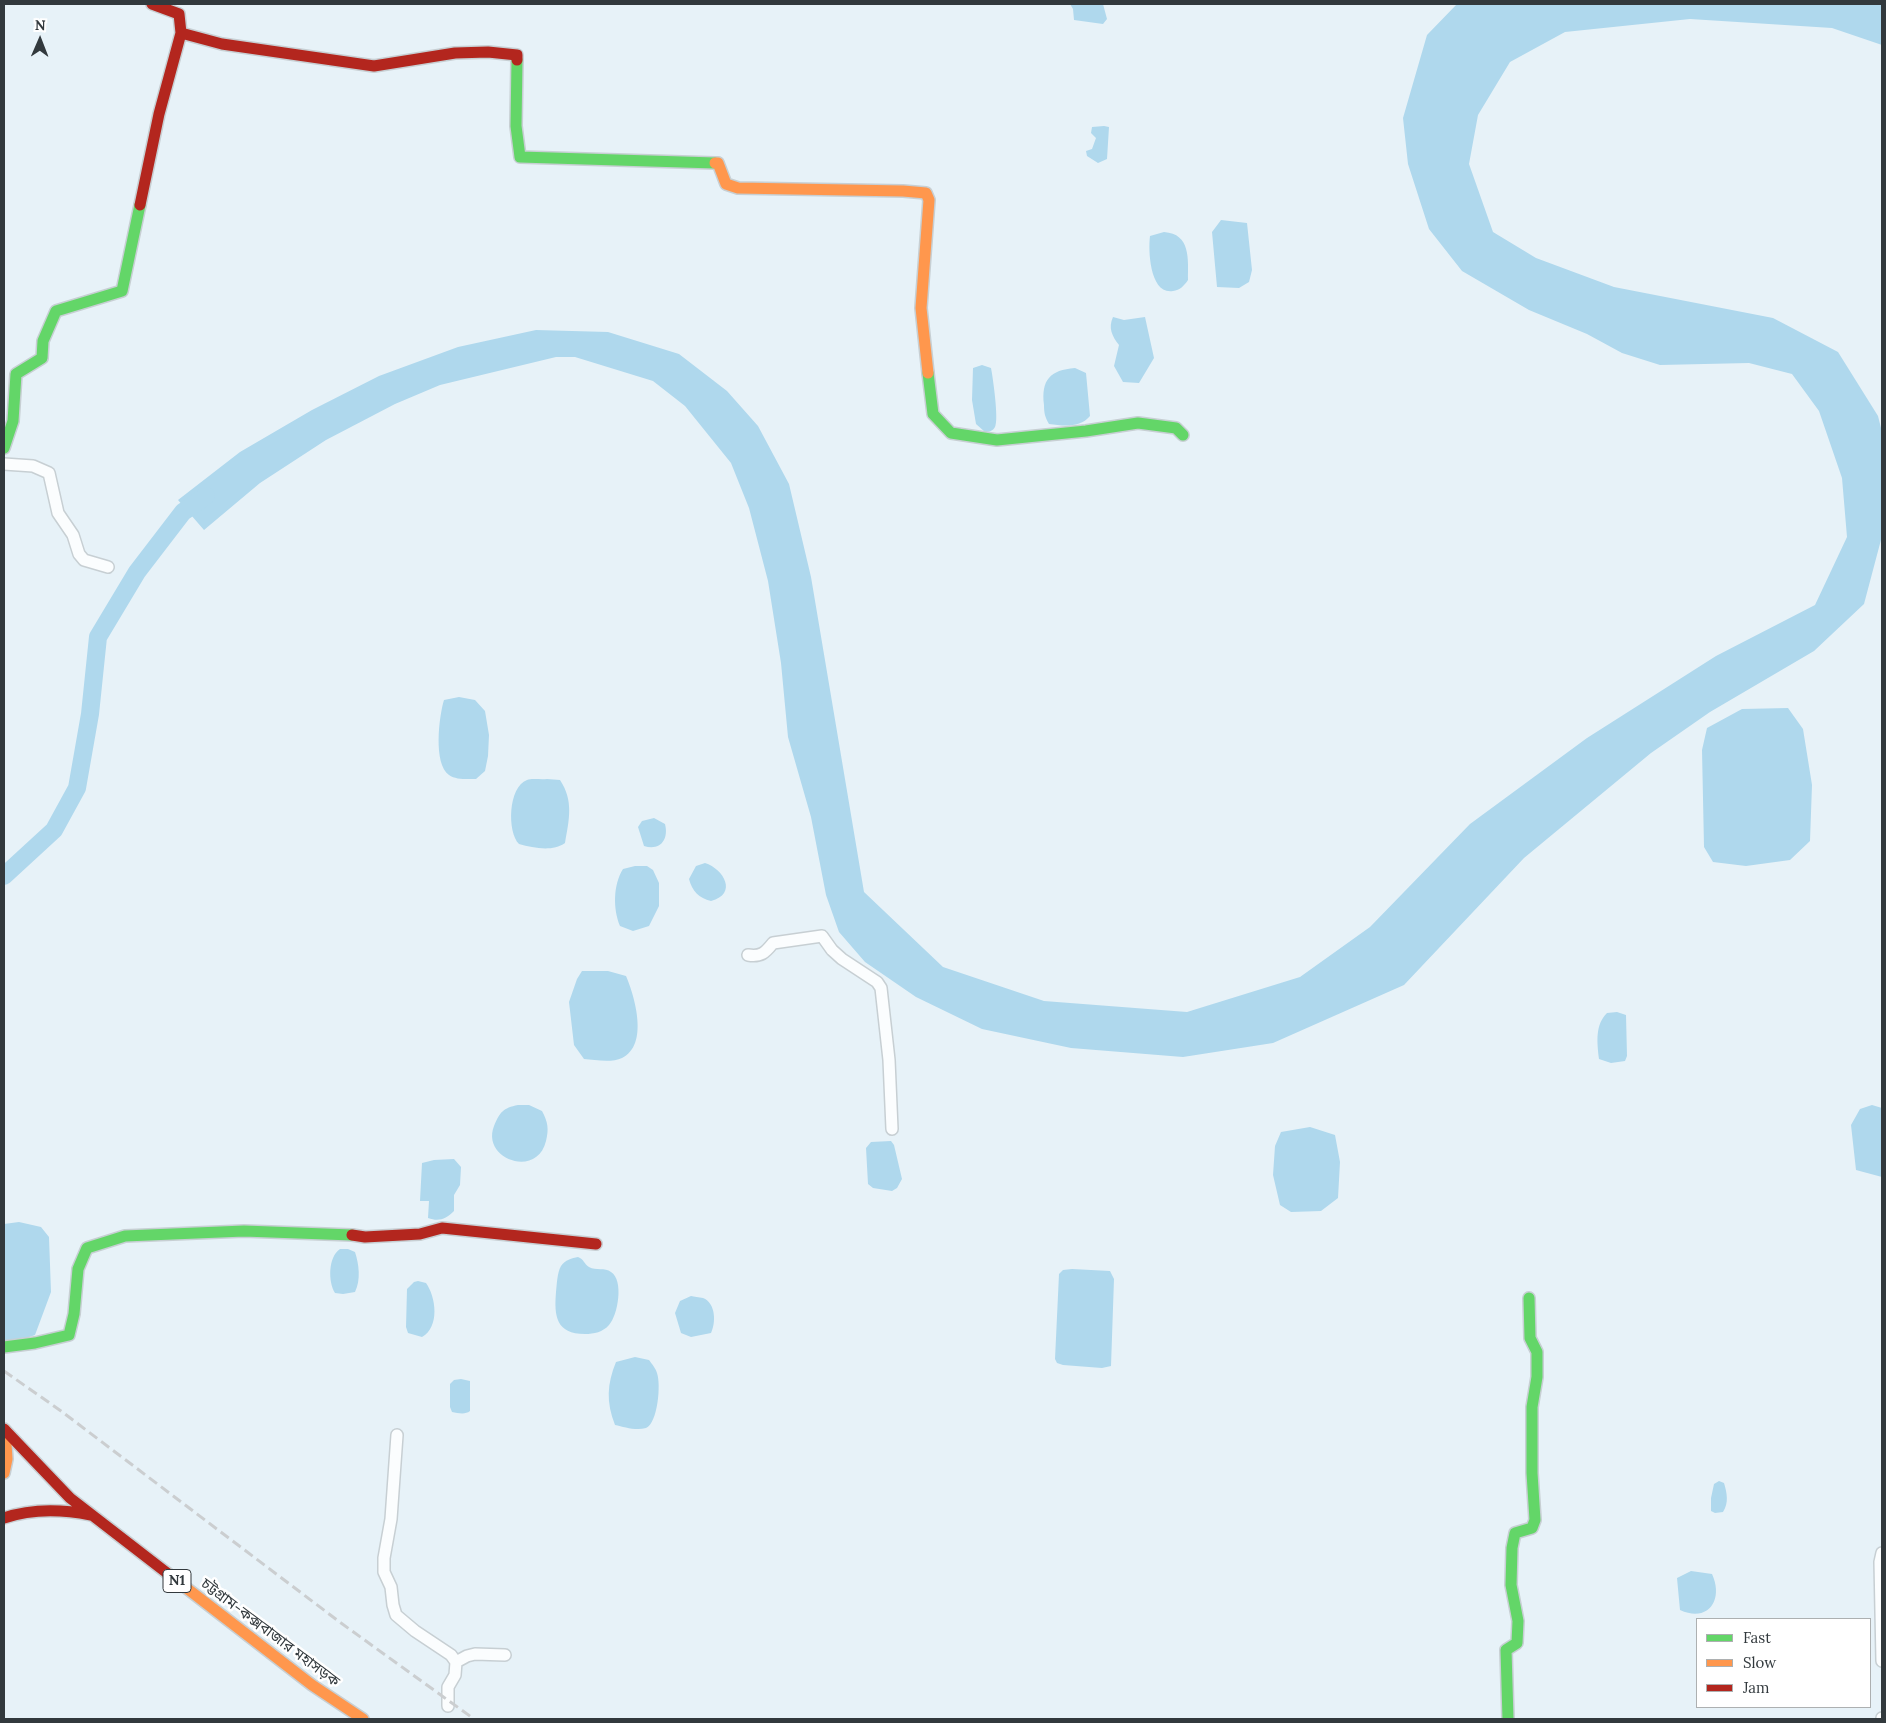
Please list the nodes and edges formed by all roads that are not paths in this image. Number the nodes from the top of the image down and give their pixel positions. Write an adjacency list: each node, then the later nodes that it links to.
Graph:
1 (152, 4): 2 (main road)
2 (181, 33): 3 (main road); 4 (main road)
3 (1183, 435)
4 (4, 448)
5 (4, 464): 6 (street)
6 (108, 567)
7 (748, 955): 8 (street)
8 (892, 1129)
9 (596, 1244): 11 (main road)
10 (1529, 1298): 23 (main road)
11 (4, 1347)
12 (4, 1430): 14 (main road); 15 (main road, চট্টগ্রাম-কক্সবাজার মহাসড়ক / N1)
13 (397, 1435): 20 (street)
14 (4, 1473)
15 (91, 1515): 16 (main road); 22 (main road, চট্টগ্রাম-কক্সবাজার মহাসড়ক / N1)
16 (4, 1518)
17 (1882, 1553): 19 (street)
18 (505, 1656): 20 (street)
19 (1882, 1661)
20 (456, 1662): 21 (street)
21 (448, 1706)
22 (362, 1719)
23 (1508, 1719)

